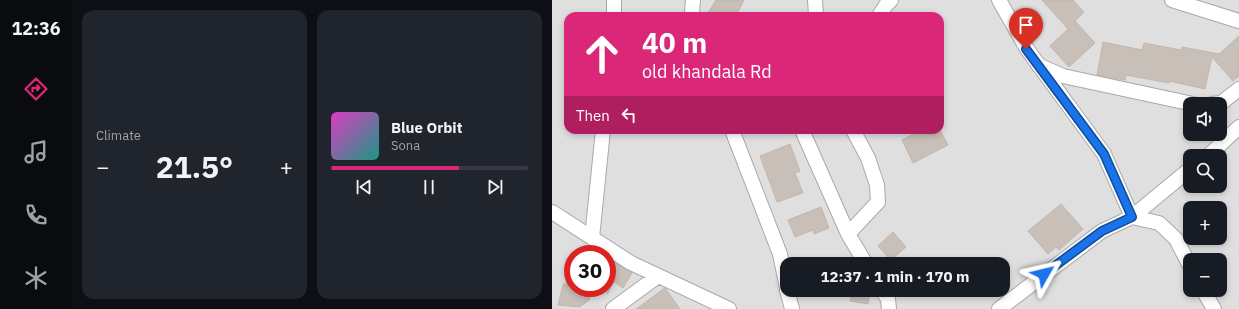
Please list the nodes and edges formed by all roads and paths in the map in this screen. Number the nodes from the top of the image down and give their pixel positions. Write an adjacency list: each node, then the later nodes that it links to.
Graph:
1 (614, 0): 6 (street)
2 (816, 0): 7 (street)
3 (891, 0): 8 (street)
4 (999, 0): 10 (street)
5 (1172, 0): 9 (street)
6 (614, 12)
7 (816, 12)
8 (882, 12)
9 (1239, 21)
10 (1038, 65): 13 (street); 22 (street)
11 (1239, 89): 12 (street)
12 (1227, 98)
13 (1183, 102)
14 (1239, 127): 19 (street)
15 (603, 134): 24 (street)
16 (734, 134): 26 (street)
17 (804, 134): 23 (street)
18 (855, 134): 23 (street)
19 (1217, 149)
20 (1183, 175): 22 (street)
21 (552, 212): 24 (street)
22 (1132, 217): 25 (street); 36 (street)
23 (848, 234): 27 (street)
24 (592, 238): 28 (street)
25 (1183, 253)
26 (781, 257)
27 (862, 257)
28 (658, 276): 32 (street); 33 (street)
29 (789, 297): 34 (street)
30 (887, 297): 35 (street)
31 (1207, 297): 37 (street)
32 (613, 309)
33 (729, 309)
34 (792, 309)
35 (889, 309)
36 (999, 309)
37 (1214, 309)

